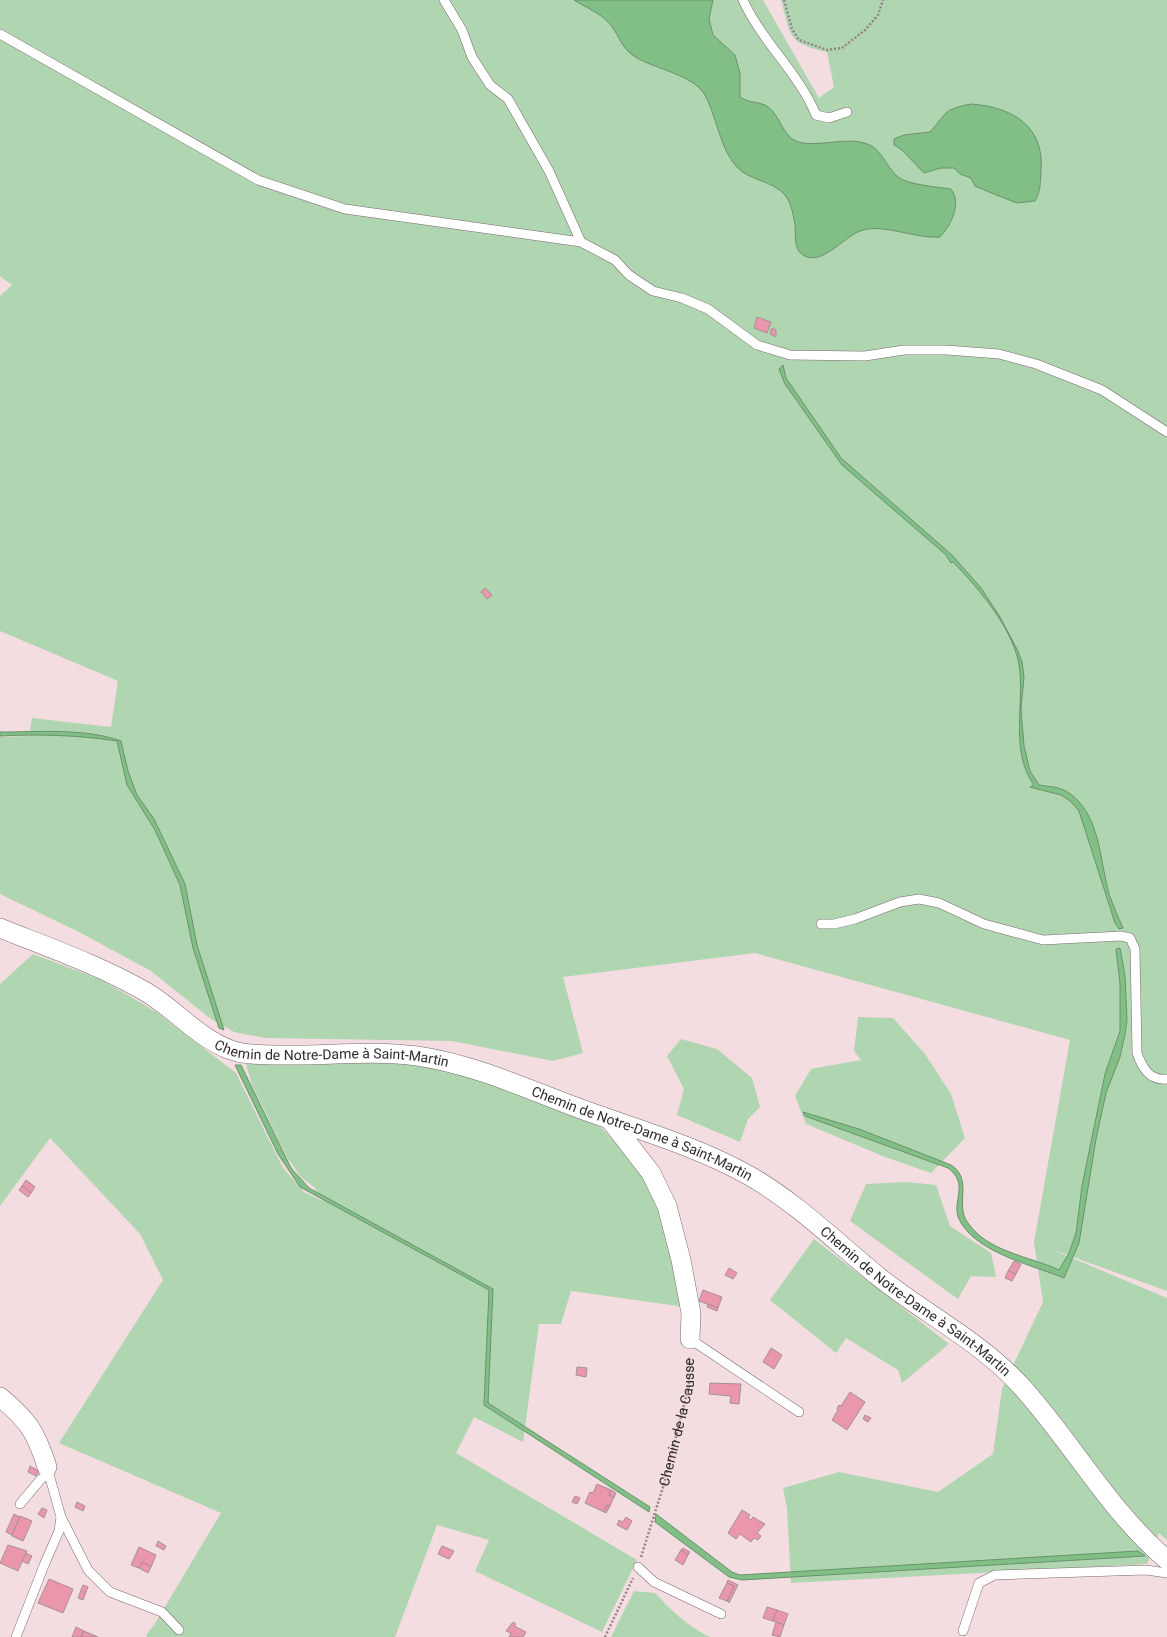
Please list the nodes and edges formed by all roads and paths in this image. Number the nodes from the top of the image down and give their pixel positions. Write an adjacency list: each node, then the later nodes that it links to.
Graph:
1 (444, 0): 7 (lane)
2 (743, 0): 6 (lane)
3 (784, 0): 4 (path)
4 (883, 0)
5 (0, 34): 7 (lane)
6 (847, 112)
7 (581, 242): 8 (lane)
8 (1167, 432)
9 (821, 924): 11 (lane)
10 (0, 928): 12 (street, Chemin de Notre-Dame à Saint-Martin)
11 (1167, 1079)
12 (610, 1120): 13 (street, Chemin de la Causse); 19 (street, Chemin de Notre-Dame à Saint-Martin)
13 (690, 1339): 15 (lane); 20 (path, Chemin de la Causse)
14 (0, 1396): 16 (street)
15 (799, 1412)
16 (48, 1470): 17 (lane); 18 (lane)
17 (20, 1504)
18 (61, 1517): 23 (lane); 25 (lane)
19 (1167, 1560)
20 (638, 1567): 22 (lane); 26 (path, Chemin de la Causse)
21 (1167, 1573): 24 (lane)
22 (721, 1614)
23 (179, 1630)
24 (964, 1631)
25 (16, 1637)
26 (605, 1637)

